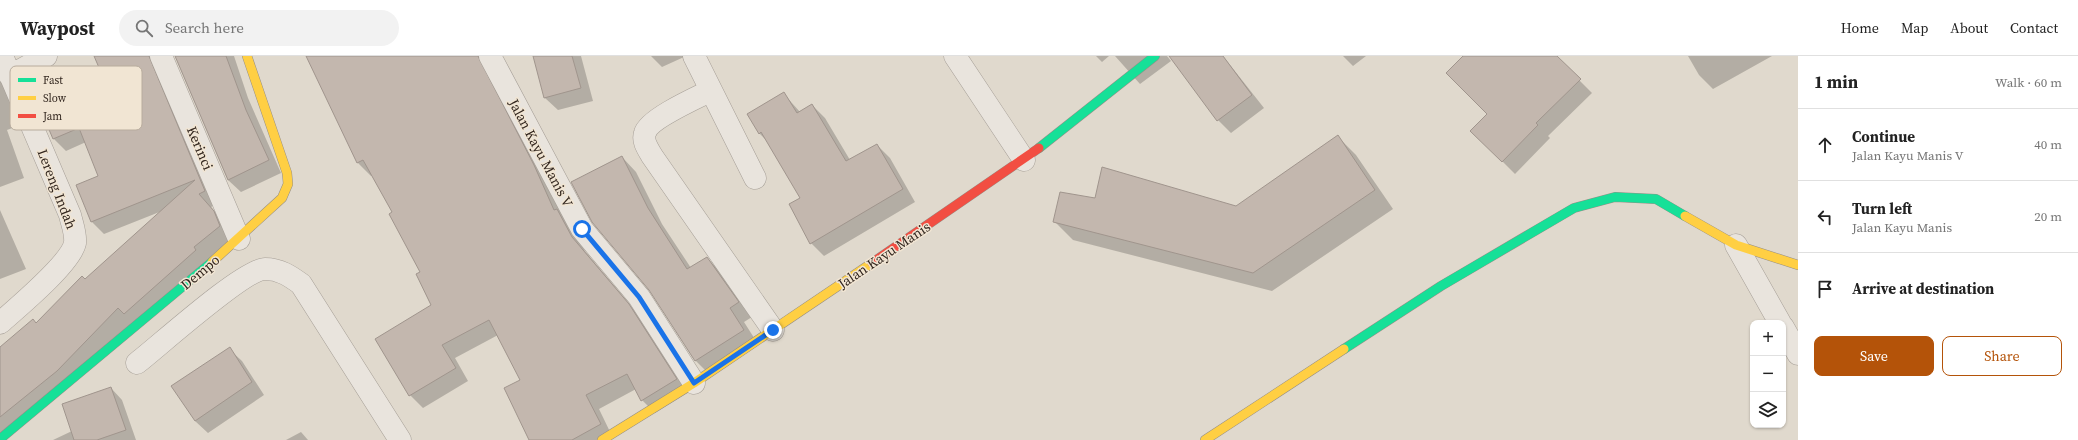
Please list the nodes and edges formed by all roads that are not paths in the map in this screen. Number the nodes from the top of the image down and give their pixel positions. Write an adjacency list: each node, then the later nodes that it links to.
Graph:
1 (2, 56): 10 (street, Lereng Indah)
2 (46, 56): 9 (street)
3 (161, 56): 15 (street, Kerinci)
4 (247, 56): 15 (street, Dempo)
5 (490, 56): 24 (street, Jalan Kayu Manis V)
6 (694, 56): 11 (street)
7 (955, 56): 13 (street)
8 (1155, 56): 13 (street, Jalan Kayu Manis)
9 (28, 66)
10 (10, 76)
11 (710, 91): 14 (street); 20 (street)
12 (33, 130): 19 (street, Lereng Indah)
13 (1024, 160): 20 (street, Jalan Kayu Manis)
14 (755, 178)
15 (239, 239): 25 (street, Dempo)
16 (1736, 245): 17 (street); 18 (street); 28 (street)
17 (1798, 265)
18 (1778, 320)
19 (0, 323)
20 (773, 330): 24 (street, Jalan Kayu Manis)
21 (1786, 333): 22 (street)
22 (1798, 354)
23 (137, 363): 26 (street)
24 (694, 383): 27 (street, Jalan Kayu Manis)
25 (0, 438)
26 (400, 440)
27 (602, 440)
28 (1205, 440)

